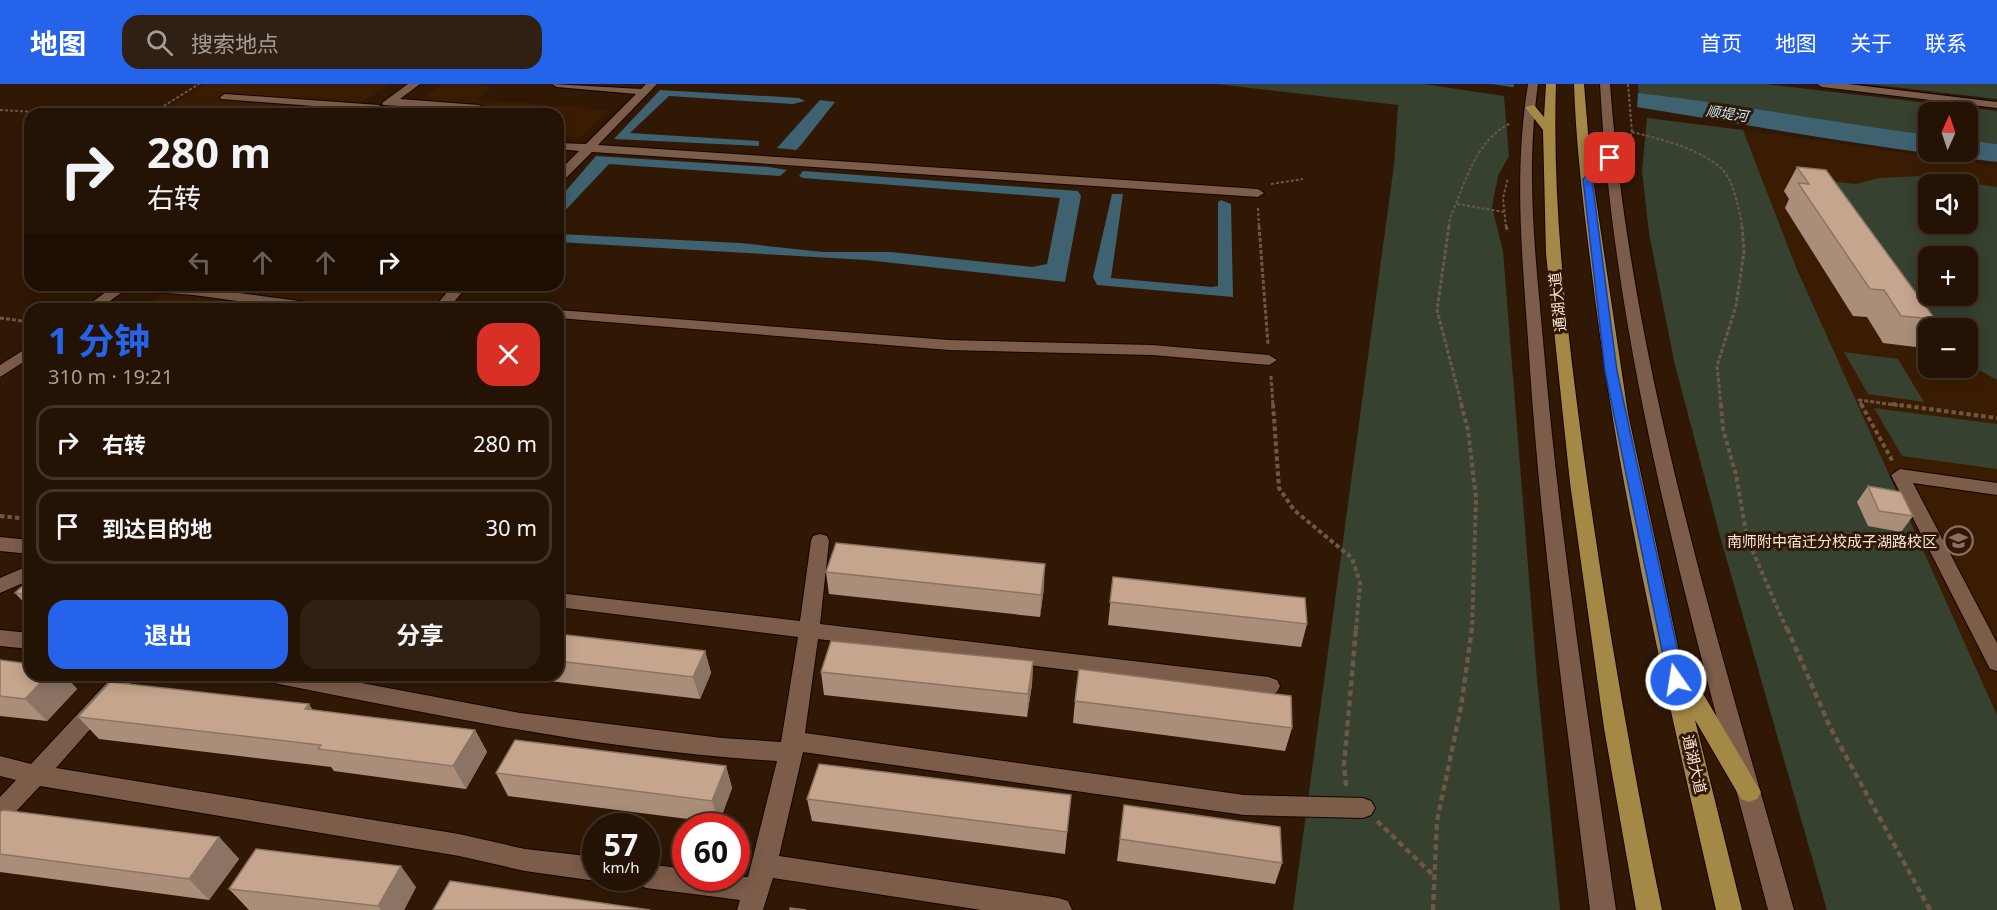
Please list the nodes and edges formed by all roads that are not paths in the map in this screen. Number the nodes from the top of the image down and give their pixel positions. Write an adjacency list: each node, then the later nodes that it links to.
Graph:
1 (415, 84): 11 (street)
2 (557, 84): 6 (street)
3 (1579, 84): 18 (main road, 通湖大道)
4 (1605, 84): 16 (street)
5 (1822, 84): 10 (street)
6 (648, 88): 15 (street)
7 (1551, 92): 13 (main road, 通湖大道)
8 (225, 97): 11 (street)
9 (1529, 102): 13 (main road); 56 (street)
10 (1997, 105)
11 (380, 108): 12 (street)
12 (479, 108)
13 (1549, 130): 57 (main road, 通湖大道)
14 (564, 146): 15 (street)
15 (586, 148): 17 (street); 19 (street)
16 (1610, 158): 18 (main road); 48 (street)
17 (564, 172)
18 (1587, 179): 40 (main road, 通湖大道)
19 (1258, 193)
20 (116, 291): 23 (street)
21 (193, 291): 24 (street)
22 (457, 291): 25 (street)
23 (99, 303)
24 (283, 303)
25 (446, 303)
26 (564, 315): 28 (street)
27 (24, 355): 29 (street)
28 (1269, 360)
29 (2, 368)
30 (1997, 489): 41 (street)
31 (820, 541): 37 (street)
32 (0, 544): 33 (street)
33 (24, 547)
34 (24, 575): 35 (street)
35 (0, 586)
36 (564, 601): 37 (street)
37 (809, 632): 44 (street); 45 (street)
38 (0, 638): 39 (street)
39 (24, 640)
40 (1670, 657): 48 (main road); 58 (main road, 通湖大道)
41 (1996, 659)
42 (121, 681): 47 (street)
43 (305, 681): 45 (street)
44 (1269, 686)
45 (793, 746): 49 (street); 51 (street)
46 (0, 766): 47 (street)
47 (35, 775): 50 (street); 52 (street)
48 (1749, 792): 59 (street)
49 (1363, 808)
50 (0, 813)
51 (765, 866): 54 (street); 55 (street)
52 (582, 867)
53 (660, 879): 54 (street)
54 (754, 900)
55 (1059, 910)
56 (1603, 910)
57 (1649, 910)
58 (1729, 910)
59 (1781, 910)

